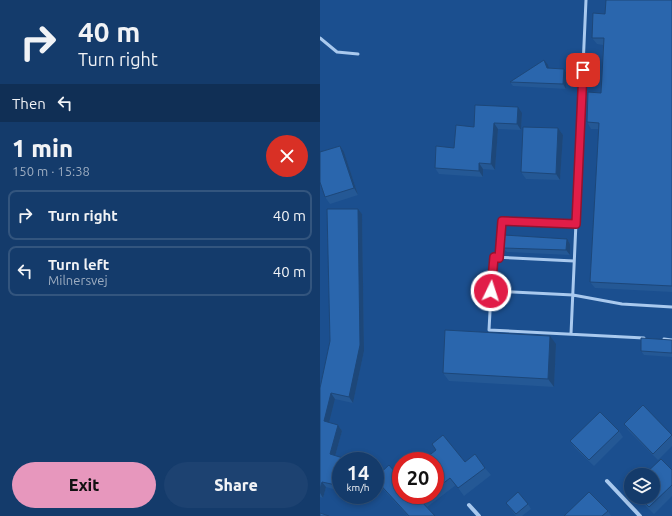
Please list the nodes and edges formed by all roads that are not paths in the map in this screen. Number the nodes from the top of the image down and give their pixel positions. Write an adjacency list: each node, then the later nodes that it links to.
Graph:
1 (586, 0): 4 (lane)
2 (320, 38): 3 (lane)
3 (358, 54)
4 (576, 224): 5 (lane); 6 (lane)
5 (499, 258): 6 (lane); 7 (lane)
6 (574, 261): 8 (lane)
7 (491, 291): 8 (lane); 10 (lane)
8 (573, 295): 9 (lane); 10 (lane)
9 (672, 307)
10 (571, 334): 11 (lane)
11 (649, 338)
12 (656, 339): 13 (lane)
13 (672, 340)
14 (607, 481): 17 (street)
15 (469, 505): 16 (street)
16 (479, 516)
17 (640, 516)

